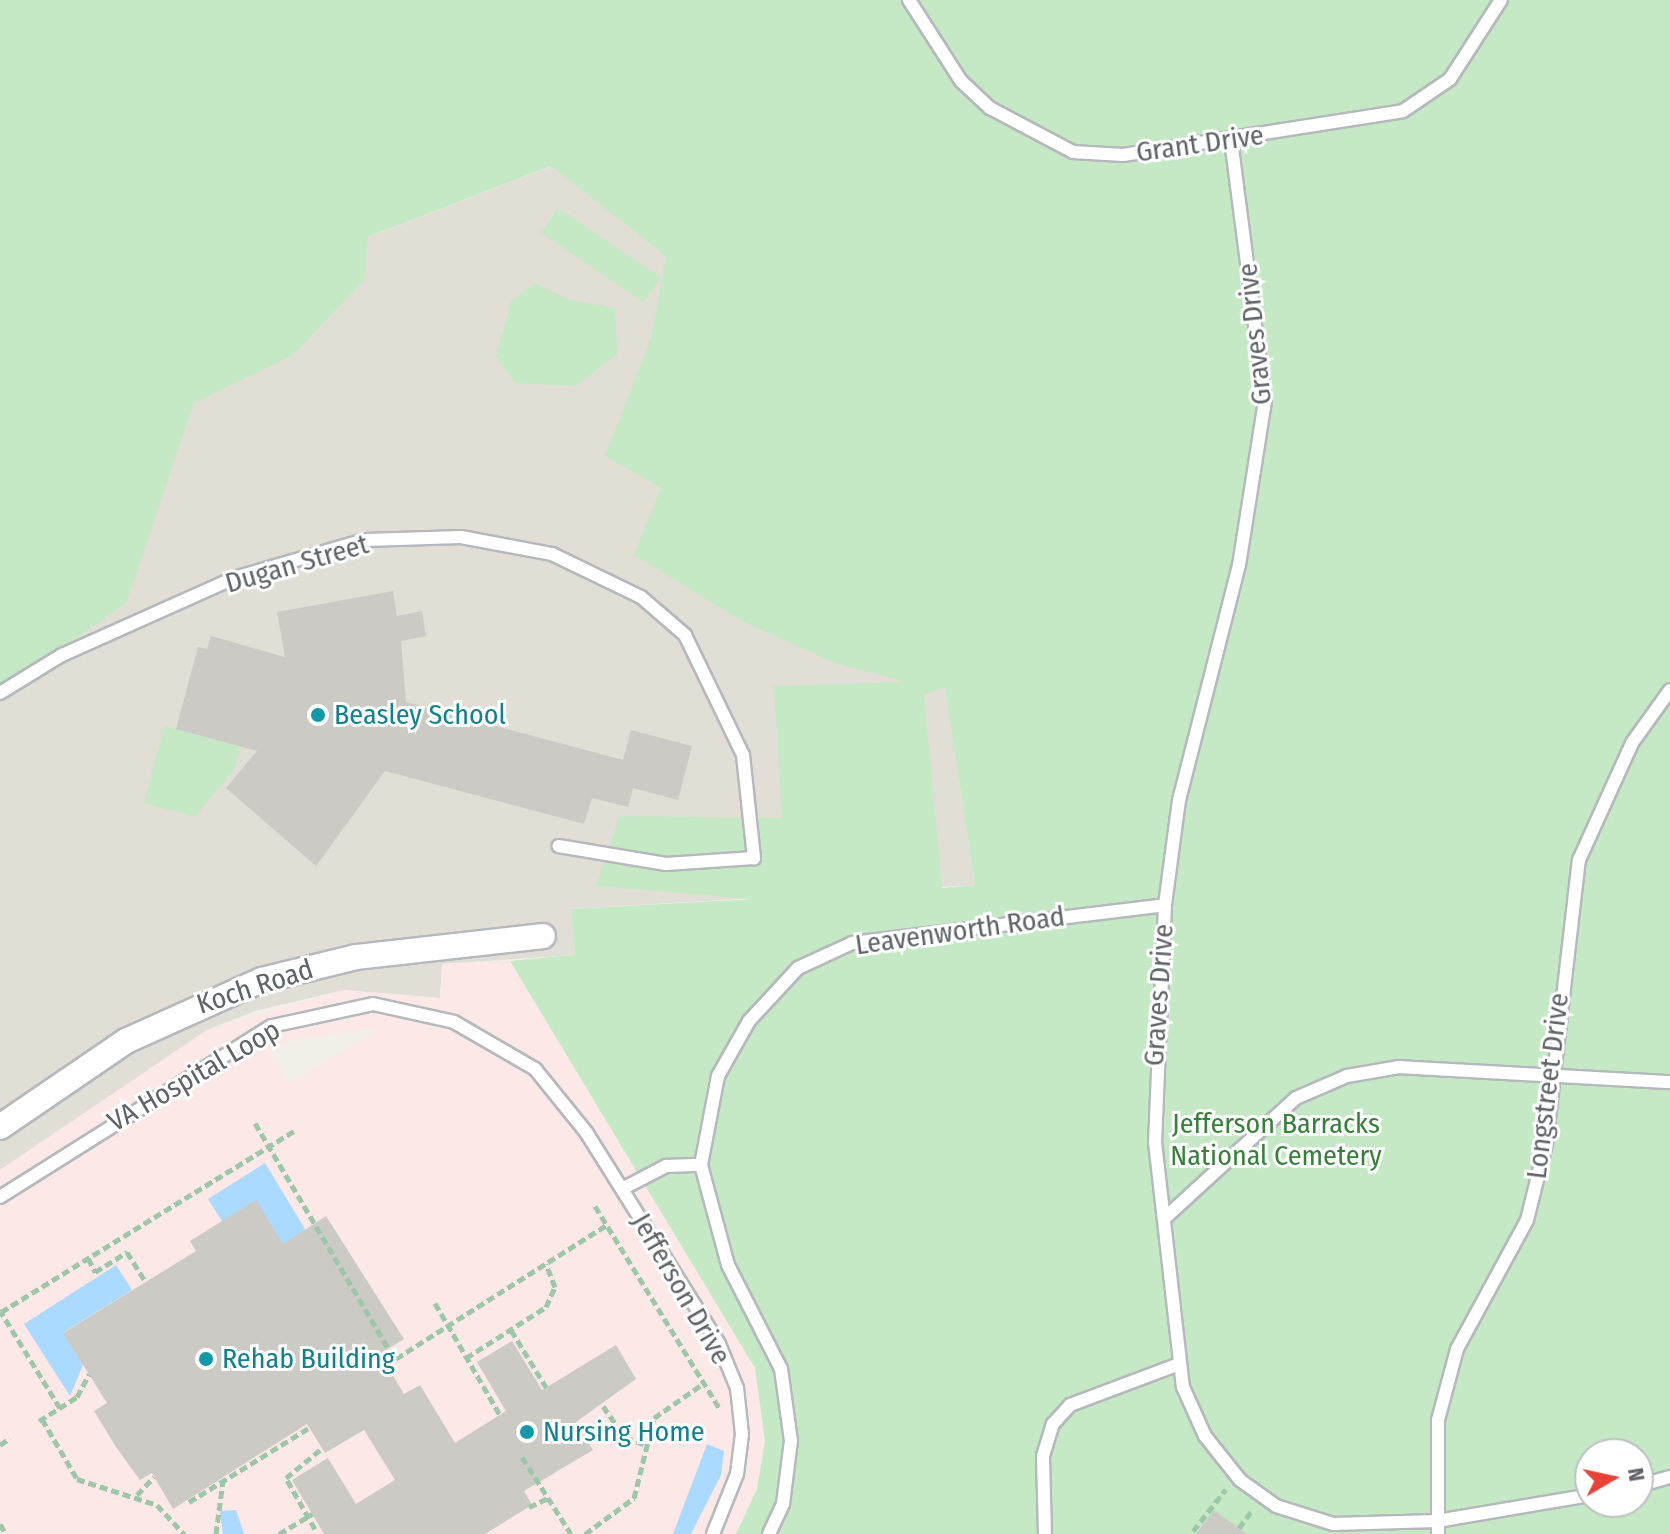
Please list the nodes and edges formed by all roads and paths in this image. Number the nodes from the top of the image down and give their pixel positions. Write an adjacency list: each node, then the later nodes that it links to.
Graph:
1 (909, 0): 3 (lane, Grant Drive)
2 (1501, 0): 3 (lane, Grant Drive)
3 (1231, 140): 7 (lane, Graves Drive)
4 (1670, 690): 10 (lane, Longstreet Drive)
5 (0, 693): 6 (lane, Dugan Street)
6 (558, 846)
7 (1165, 905): 16 (lane, Leavenworth Road); 20 (lane, Graves Drive)
8 (543, 936): 13 (street, Koch Road)
9 (535, 1069): 17 (lane, Jefferson Drive); 18 (lane, VA Hospital Loop)
10 (1553, 1070): 11 (lane); 20 (lane); 57 (lane, Longstreet Drive)
11 (1670, 1082)
12 (255, 1123): 15 (path)
13 (0, 1127)
14 (296, 1130): 15 (path)
15 (269, 1147): 22 (path); 29 (path)
16 (701, 1165): 17 (lane); 67 (lane, Leavenworth Road)
17 (622, 1189): 66 (lane, Jefferson Drive)
18 (0, 1197)
19 (595, 1206): 21 (path)
20 (1166, 1217): 30 (lane, Graves Drive)
21 (607, 1225): 23 (path); 33 (path)
22 (88, 1258): 24 (path); 36 (path)
23 (546, 1264): 26 (path); 27 (path)
24 (146, 1282)
25 (435, 1303): 26 (path)
26 (448, 1326): 28 (path); 29 (path)
27 (511, 1330): 28 (path); 34 (path)
28 (466, 1358): 37 (path)
29 (395, 1360): 31 (path)
30 (1179, 1364): 57 (lane, Graves Drive); 68 (lane)
31 (386, 1365)
32 (89, 1374): 36 (path)
33 (704, 1383): 38 (path); 42 (path)
34 (546, 1387)
35 (603, 1406): 42 (path)
36 (60, 1408): 48 (path)
37 (500, 1415)
38 (726, 1418)
39 (309, 1428): 46 (path)
40 (10, 1438): 41 (path)
41 (0, 1445)
42 (646, 1445): 65 (path)
43 (321, 1449): 58 (path)
44 (522, 1457): 49 (path)
45 (154, 1477): 48 (path)
46 (223, 1481): 51 (path); 62 (path)
47 (1227, 1489): 59 (path)
48 (137, 1495): 61 (path)
49 (548, 1498): 52 (path); 64 (path)
50 (1574, 1498): 57 (lane, Graves Drive)
51 (189, 1502)
52 (529, 1507)
53 (1253, 1509): 56 (path)
54 (312, 1514): 63 (path, bridge)
55 (0, 1524): 60 (path)
56 (1239, 1528)
57 (1438, 1528)
58 (315, 1529)
59 (1193, 1531)
60 (6, 1534)
61 (184, 1534)
62 (216, 1534)
63 (279, 1534)
64 (571, 1534)
65 (585, 1534)
66 (713, 1534)
67 (769, 1534)
68 (1045, 1534)

